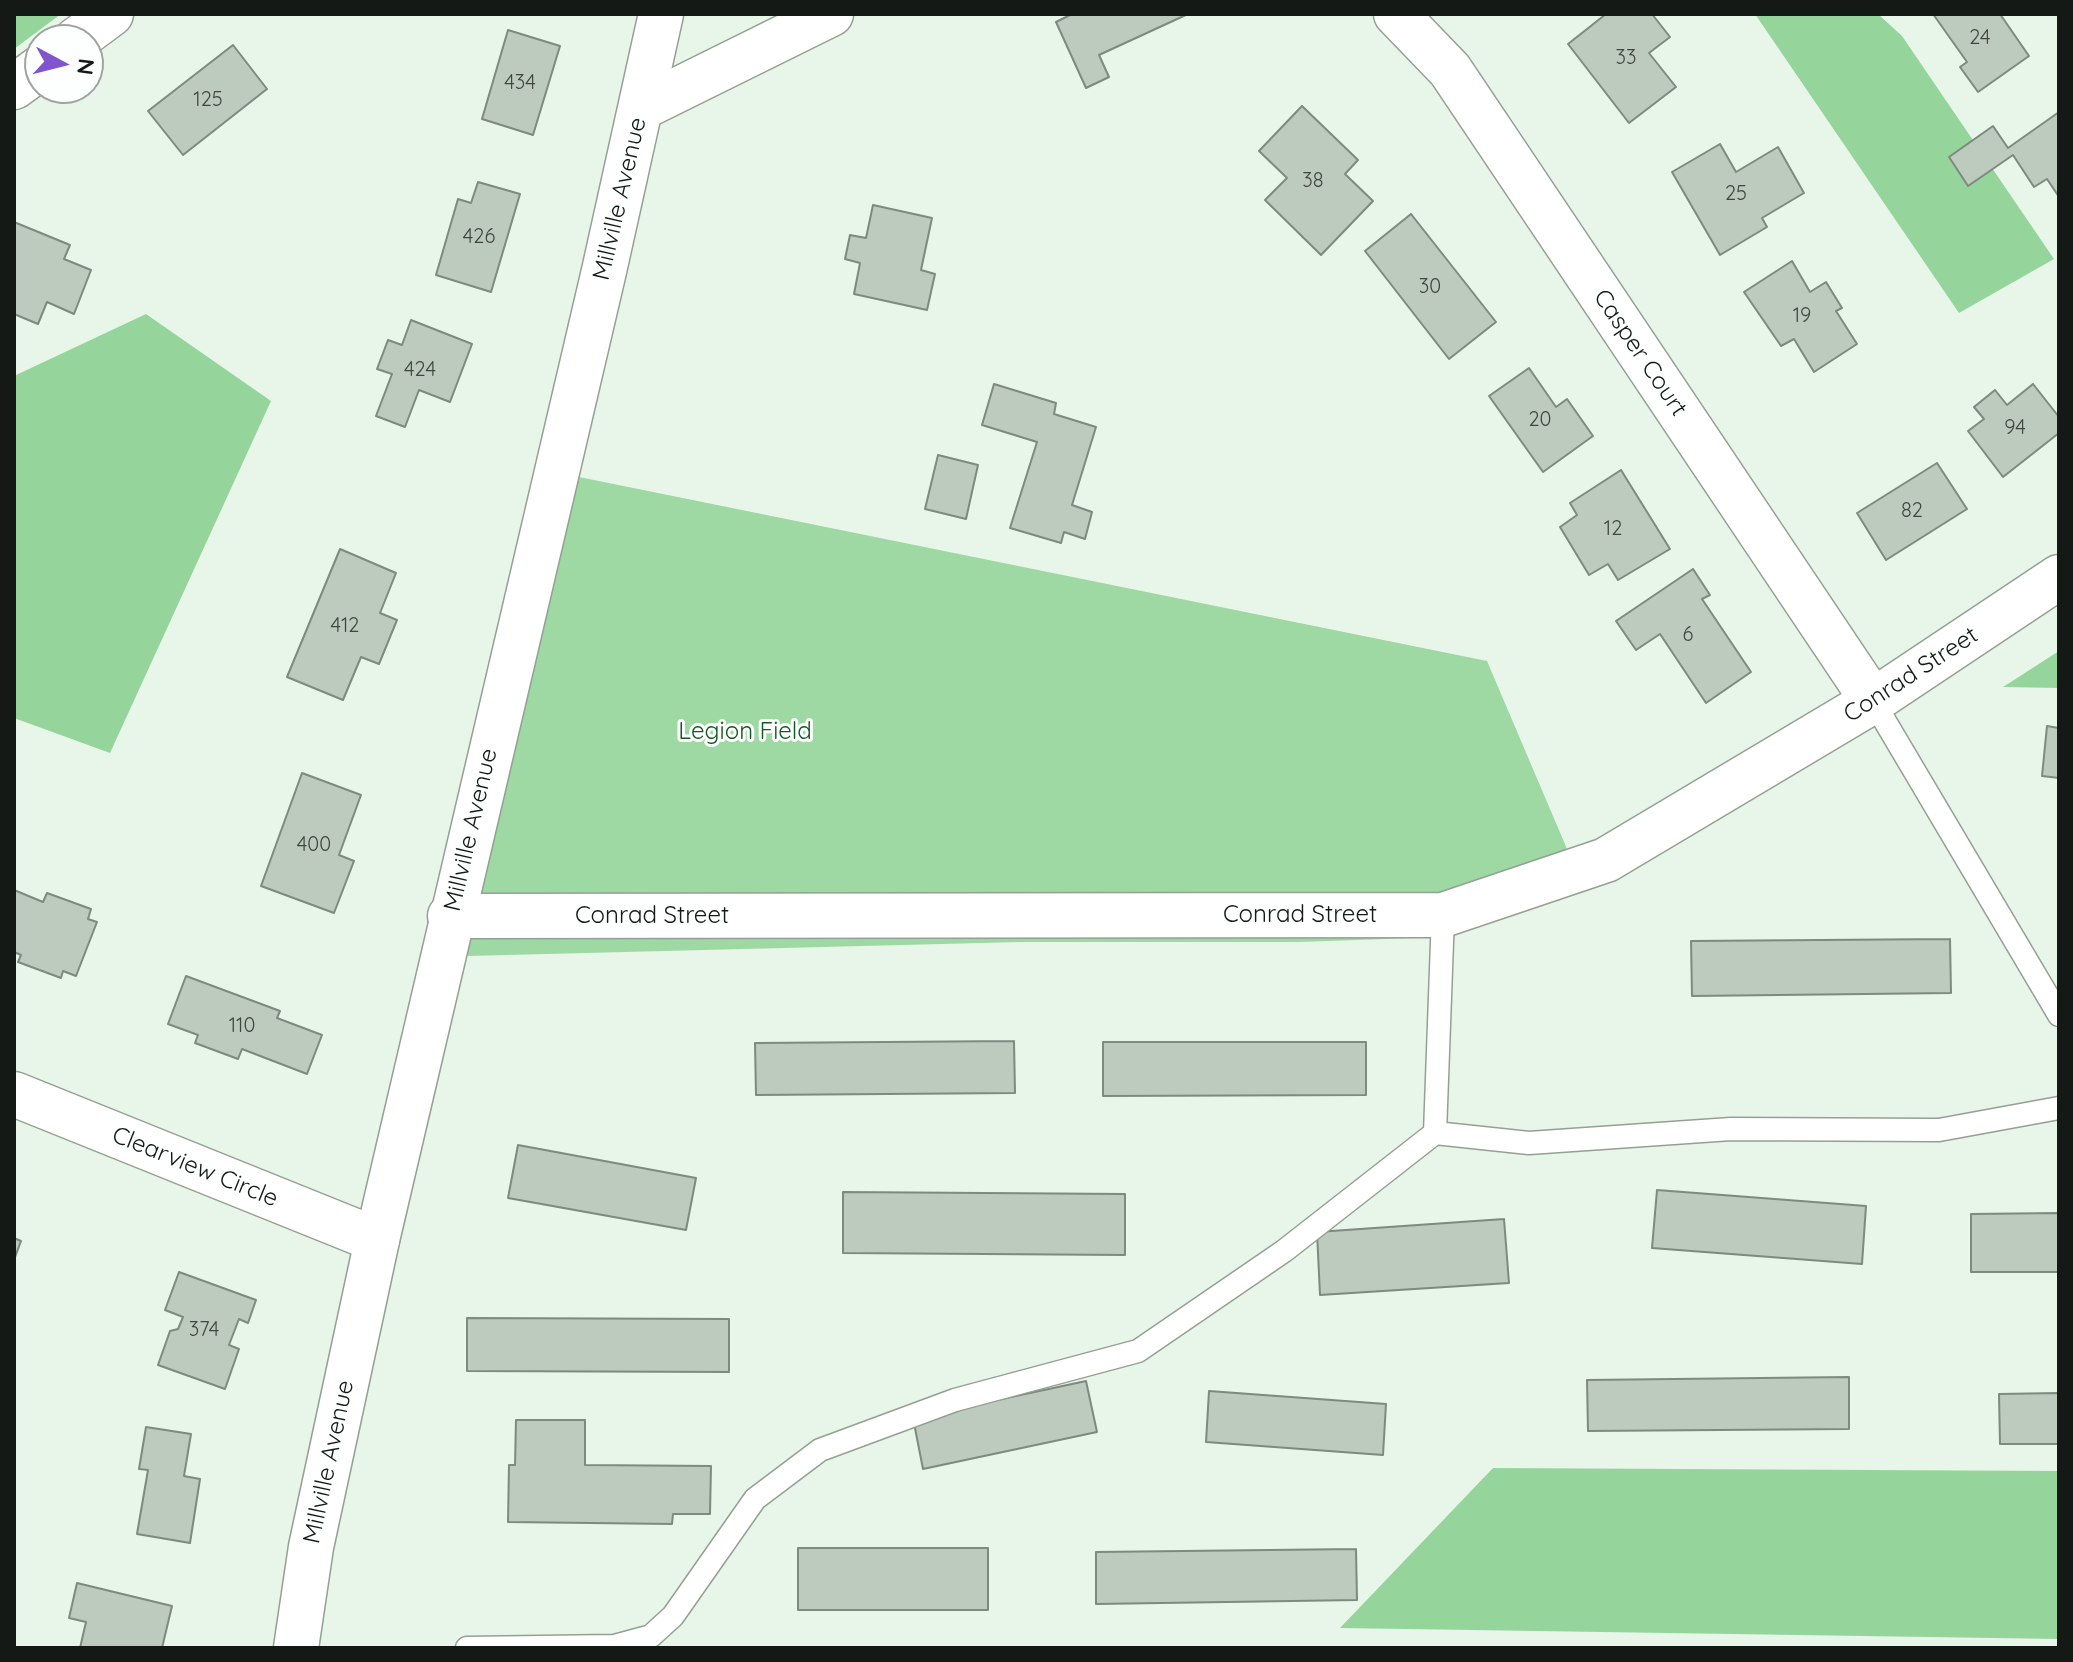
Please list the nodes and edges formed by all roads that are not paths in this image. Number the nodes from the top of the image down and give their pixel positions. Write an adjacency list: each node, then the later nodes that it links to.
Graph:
1 (661, 14): 4 (street, Millville Avenue)
2 (831, 14): 4 (street)
3 (1396, 14): 6 (street, Casper Court)
4 (641, 108): 8 (street, Millville Avenue)
5 (2059, 577): 6 (street, Conrad Street)
6 (1873, 701): 7 (street, Conrad Street); 9 (lane)
7 (1443, 915): 8 (street, Conrad Street); 12 (lane)
8 (450, 916): 13 (street, Millville Avenue)
9 (2059, 1015)
10 (14, 1094): 13 (street, Clearview Circle)
11 (2059, 1108): 12 (lane)
12 (1435, 1133): 15 (lane)
13 (377, 1240): 14 (street, Millville Avenue)
14 (296, 1648)
15 (467, 1648)

